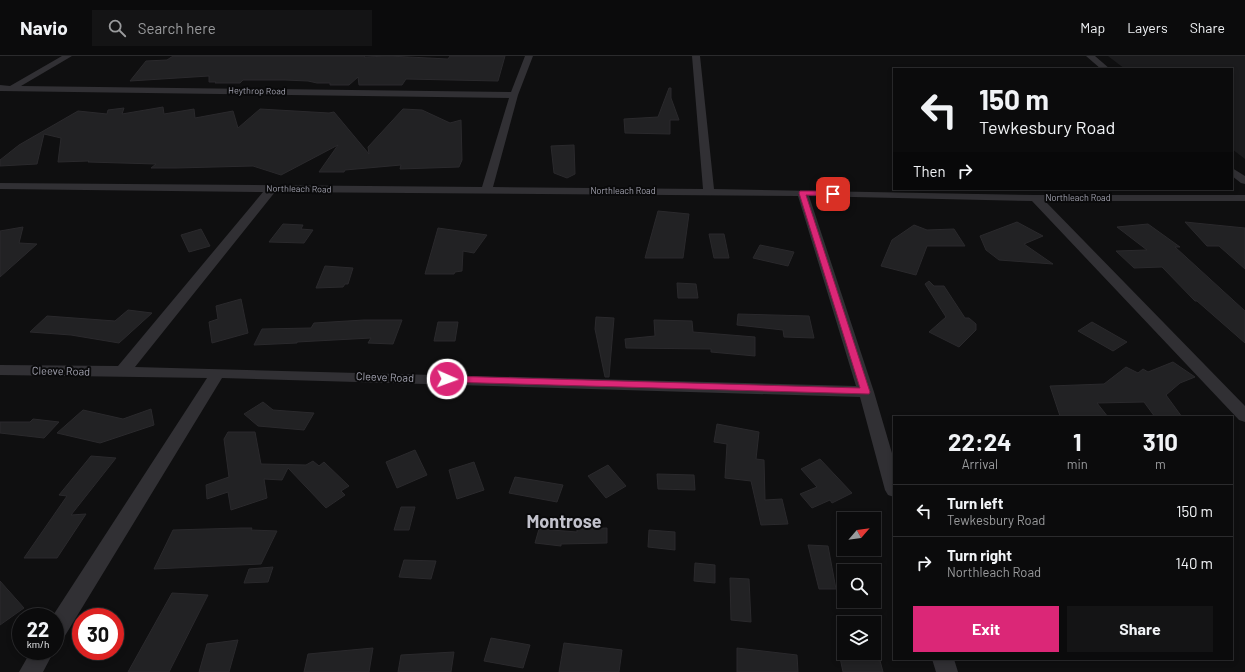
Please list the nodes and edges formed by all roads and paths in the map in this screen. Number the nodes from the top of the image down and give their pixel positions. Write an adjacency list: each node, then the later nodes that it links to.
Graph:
1 (68, 56): 7 (street)
2 (529, 56): 9 (street)
3 (696, 56): 15 (street)
4 (1090, 56): 5 (street)
5 (1105, 68)
6 (0, 88): 7 (street, Heythrop Road)
7 (12, 88): 8 (street); 9 (street, Heythrop Road)
8 (0, 94)
9 (514, 95): 14 (street)
10 (1233, 172): 11 (street)
11 (1245, 182)
12 (0, 186): 13 (street, Northleach Road)
13 (272, 188): 14 (street, Northleach Road); 20 (street)
14 (486, 190): 15 (street, Northleach Road)
15 (709, 192): 16 (street, Northleach Road)
16 (802, 193): 17 (street, Northleach Road); 22 (street)
17 (1035, 198): 18 (street, Northleach Road); 23 (street)
18 (1245, 198)
19 (0, 370): 20 (street, Cleeve Road)
20 (122, 372): 21 (street, Cleeve Road)
21 (218, 373): 22 (street, Cleeve Road); 25 (street)
22 (866, 392): 24 (street)
23 (1245, 416)
24 (893, 486)
25 (64, 618)
26 (37, 660): 28 (street)
27 (943, 660): 29 (street)
28 (30, 672)
29 (946, 672)

